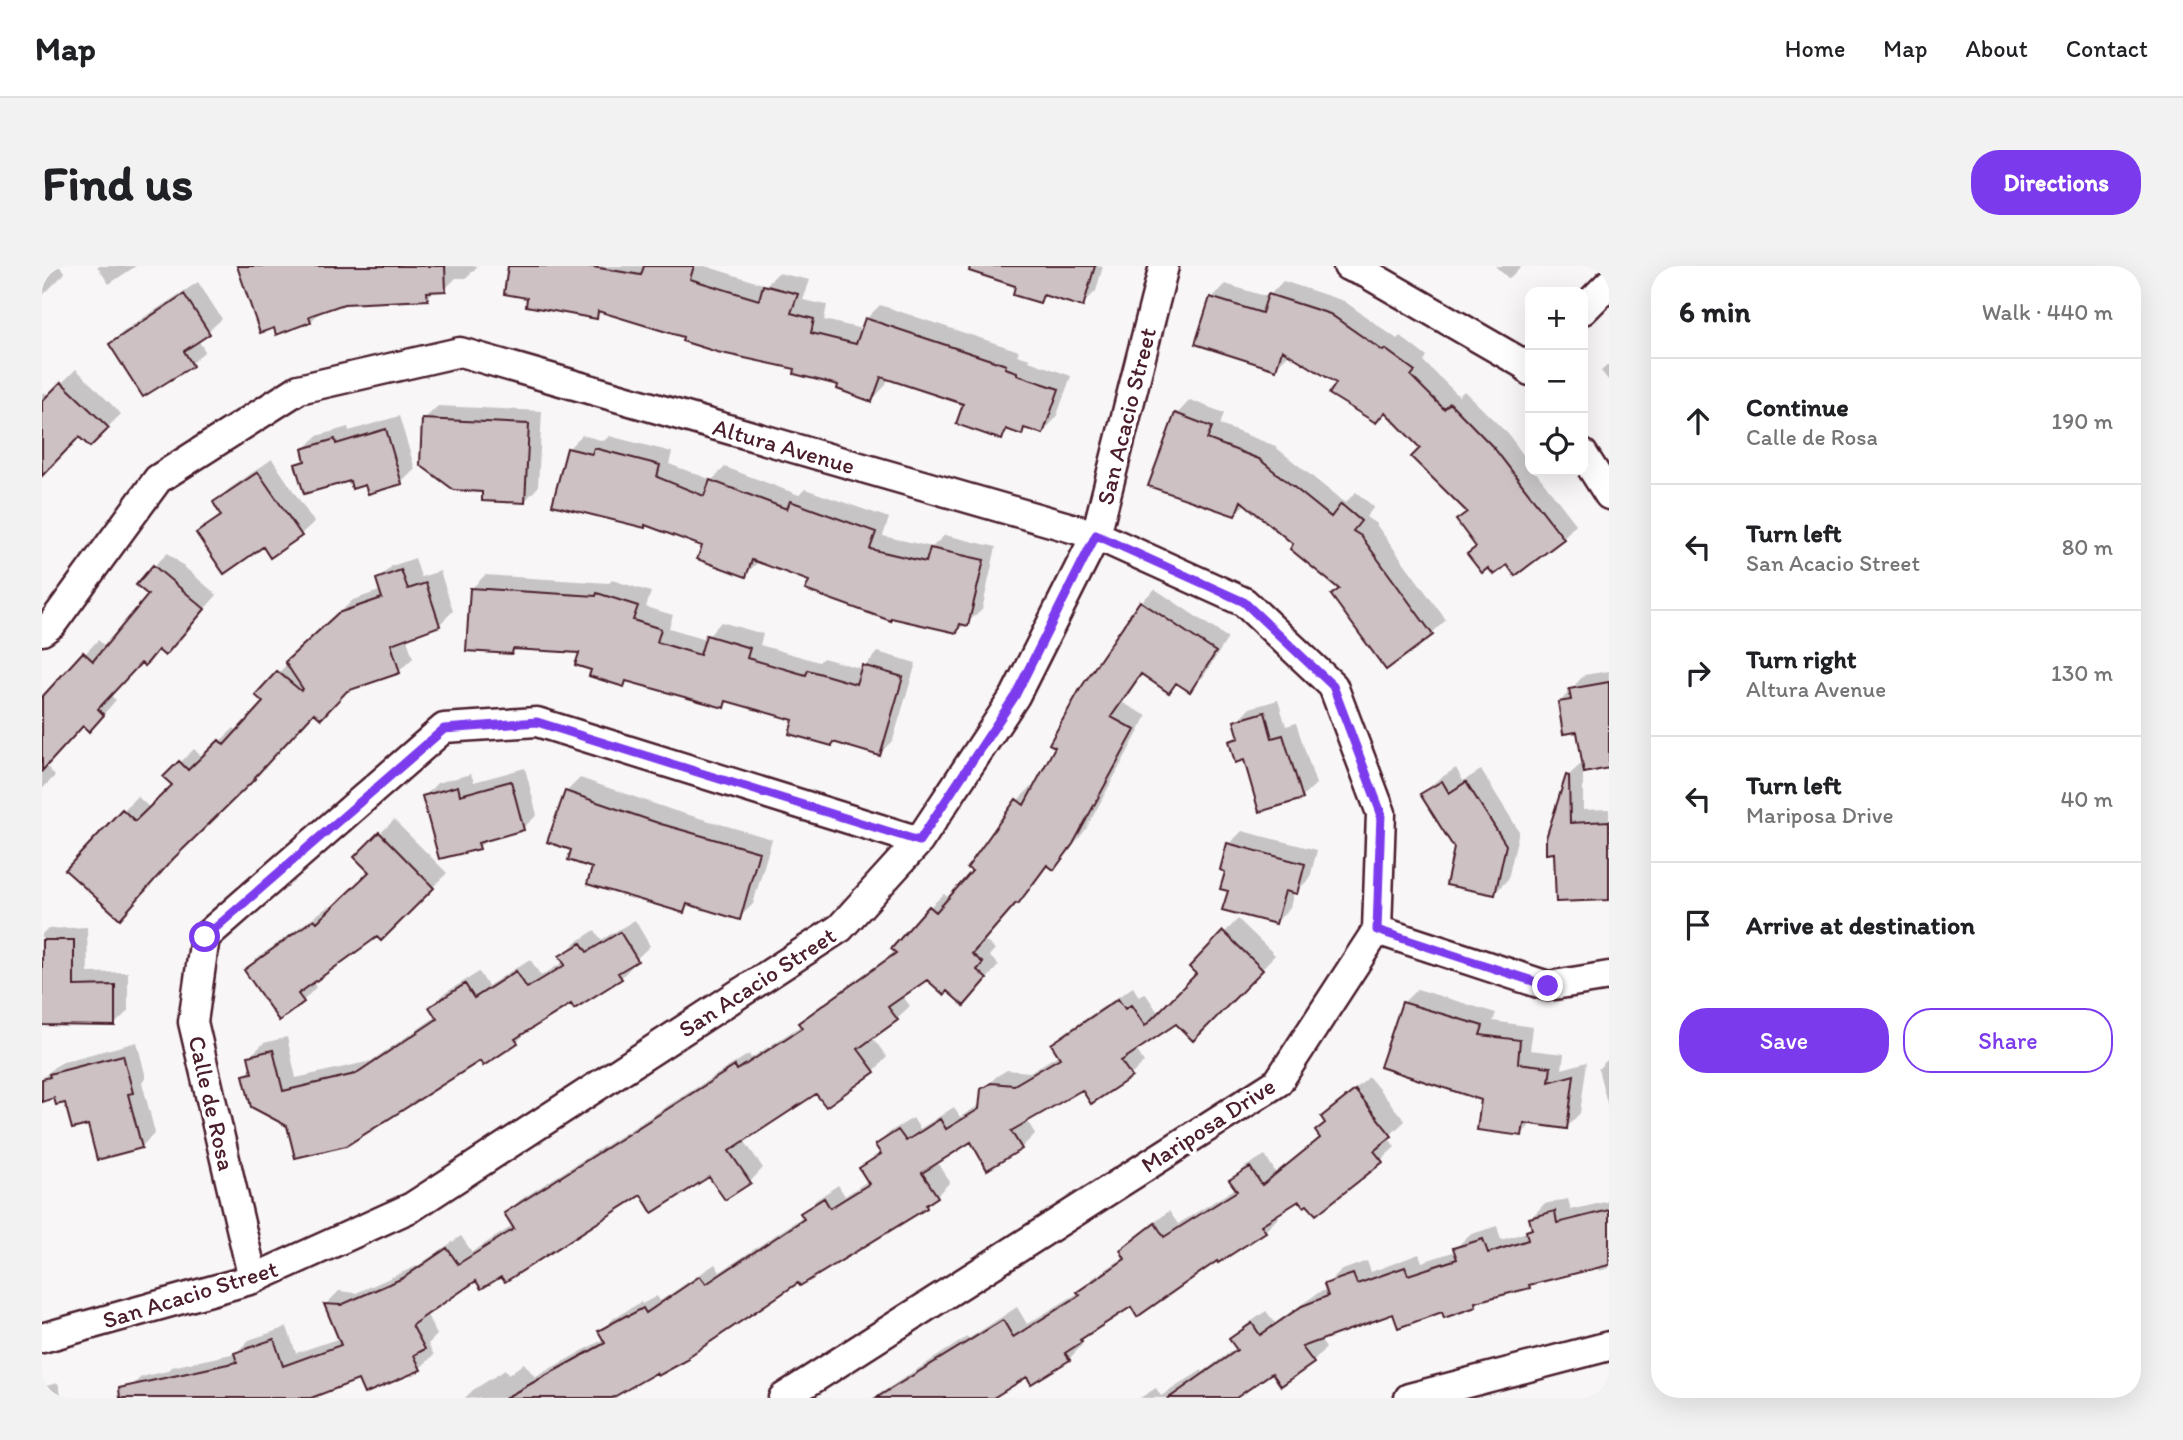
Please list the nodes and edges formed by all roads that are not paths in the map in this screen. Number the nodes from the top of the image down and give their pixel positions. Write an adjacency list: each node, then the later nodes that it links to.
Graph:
1 (1164, 266): 8 (street, San Acacio Street)
2 (1348, 266): 5 (street)
3 (1609, 284): 4 (street)
4 (1588, 305)
5 (1525, 365)
6 (1588, 462): 7 (street)
7 (1609, 495)
8 (1096, 535): 9 (street, Altura Avenue); 10 (street, San Acacio Street); 11 (street, Altura Avenue)
9 (42, 631)
10 (919, 841): 13 (street, San Acacio Street); 13 (street, Calle de Rosa)
11 (1377, 930): 12 (street); 16 (street, Mariposa Drive)
12 (1609, 976)
13 (253, 1279): 14 (street, San Acacio Street)
14 (42, 1338)
15 (1609, 1346): 17 (street)
16 (783, 1398)
17 (1409, 1398)

